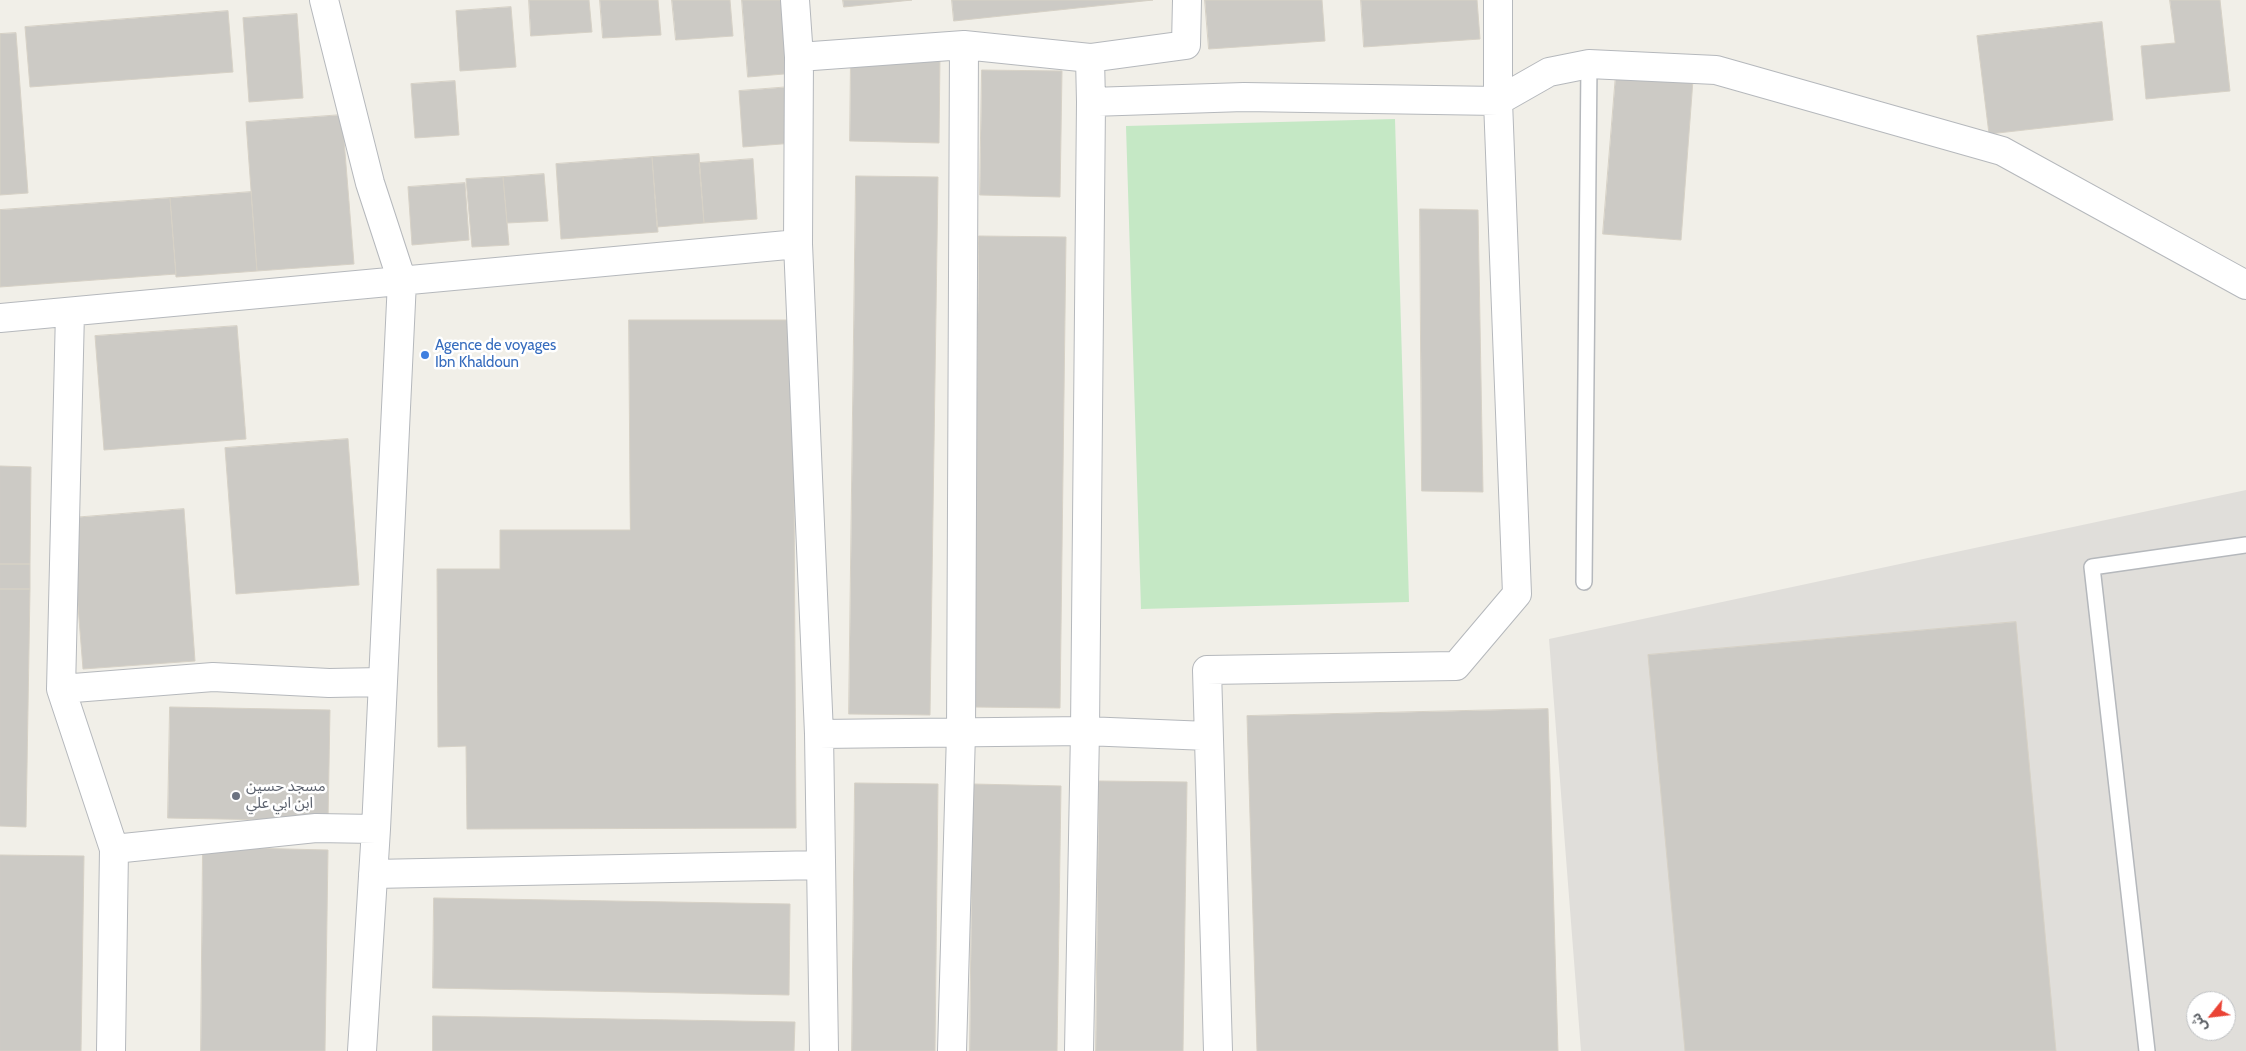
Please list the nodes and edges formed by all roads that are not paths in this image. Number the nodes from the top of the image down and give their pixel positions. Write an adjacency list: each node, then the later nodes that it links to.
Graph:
1 (324, 0): 12 (street)
2 (796, 0): 6 (street)
3 (1187, 0): 7 (street)
4 (1498, 0): 9 (street)
5 (964, 45): 6 (street); 7 (street); 21 (street)
6 (798, 57): 11 (street)
7 (1090, 58): 10 (street)
8 (1590, 64): 9 (street); 13 (street); 17 (lane)
9 (1498, 101): 10 (street); 23 (street)
10 (1091, 102): 20 (street)
11 (798, 244): 12 (street); 22 (street)
12 (402, 281): 14 (street); 18 (street)
13 (2246, 285)
14 (70, 312): 15 (street); 19 (street)
15 (0, 318)
16 (2246, 544): 34 (lane)
17 (1584, 582)
18 (382, 682): 19 (street); 24 (street)
19 (61, 689): 25 (street)
20 (1085, 732): 21 (street); 23 (street); 32 (street)
21 (961, 733): 22 (street); 31 (street)
22 (819, 734): 26 (street)
23 (1208, 736): 33 (street)
24 (376, 829): 25 (street); 27 (street)
25 (114, 849): 28 (street)
26 (821, 865): 27 (street); 30 (street)
27 (373, 874): 29 (street)
28 (111, 1051)
29 (362, 1051)
30 (824, 1051)
31 (952, 1051)
32 (1079, 1051)
33 (1218, 1051)
34 (2147, 1051)

